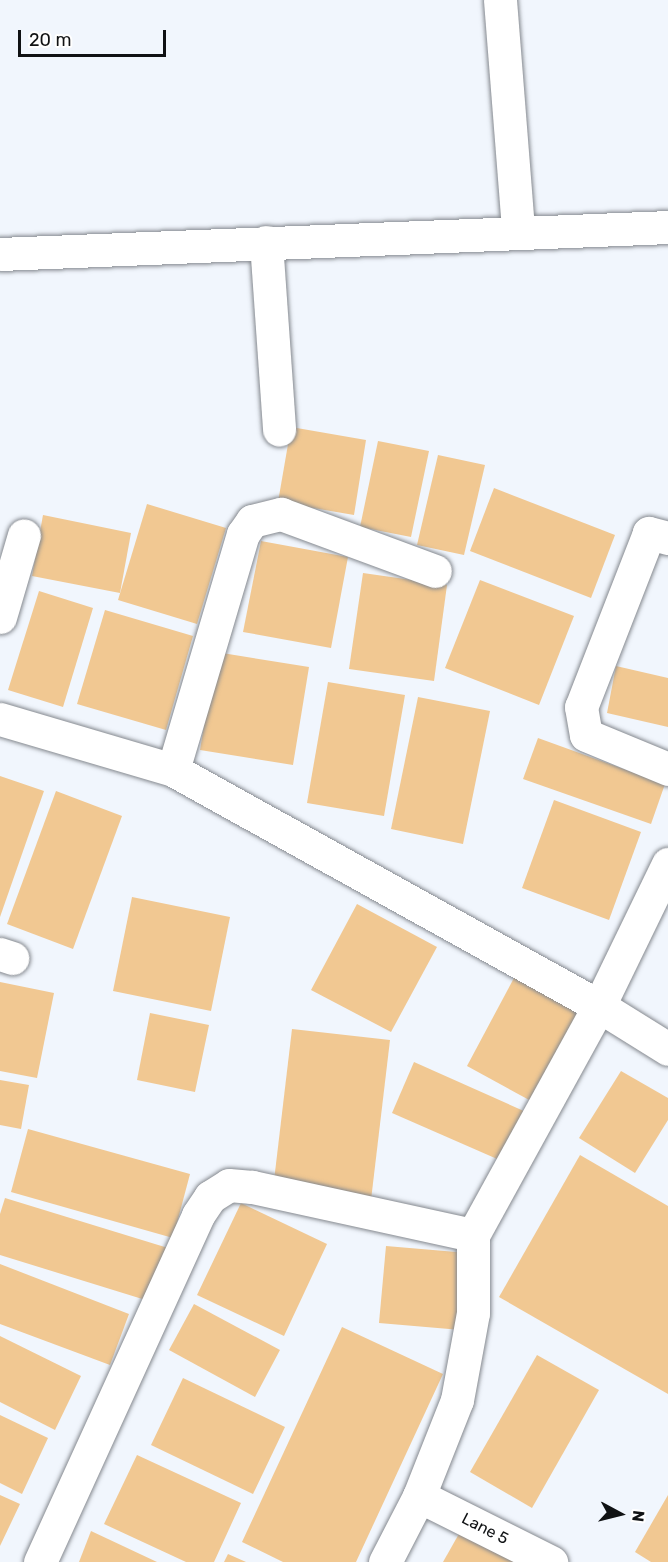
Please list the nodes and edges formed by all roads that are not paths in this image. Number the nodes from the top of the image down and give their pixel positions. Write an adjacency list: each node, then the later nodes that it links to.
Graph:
1 (500, 0): 3 (street)
2 (668, 227): 3 (street)
3 (518, 230): 4 (street)
4 (266, 242): 5 (street); 6 (street)
5 (0, 254)
6 (279, 430)
7 (24, 536): 10 (street)
8 (668, 538): 12 (street)
9 (435, 571): 13 (street)
10 (0, 617)
11 (0, 719): 13 (street)
12 (668, 769)
13 (173, 770): 15 (street)
14 (668, 864): 15 (street)
15 (599, 1006): 16 (street); 17 (street)
16 (668, 1049)
17 (473, 1234): 18 (street); 19 (street)
18 (419, 1496): 20 (street); 21 (street, Lane 5)
19 (40, 1562)
20 (385, 1562)
21 (551, 1562)

